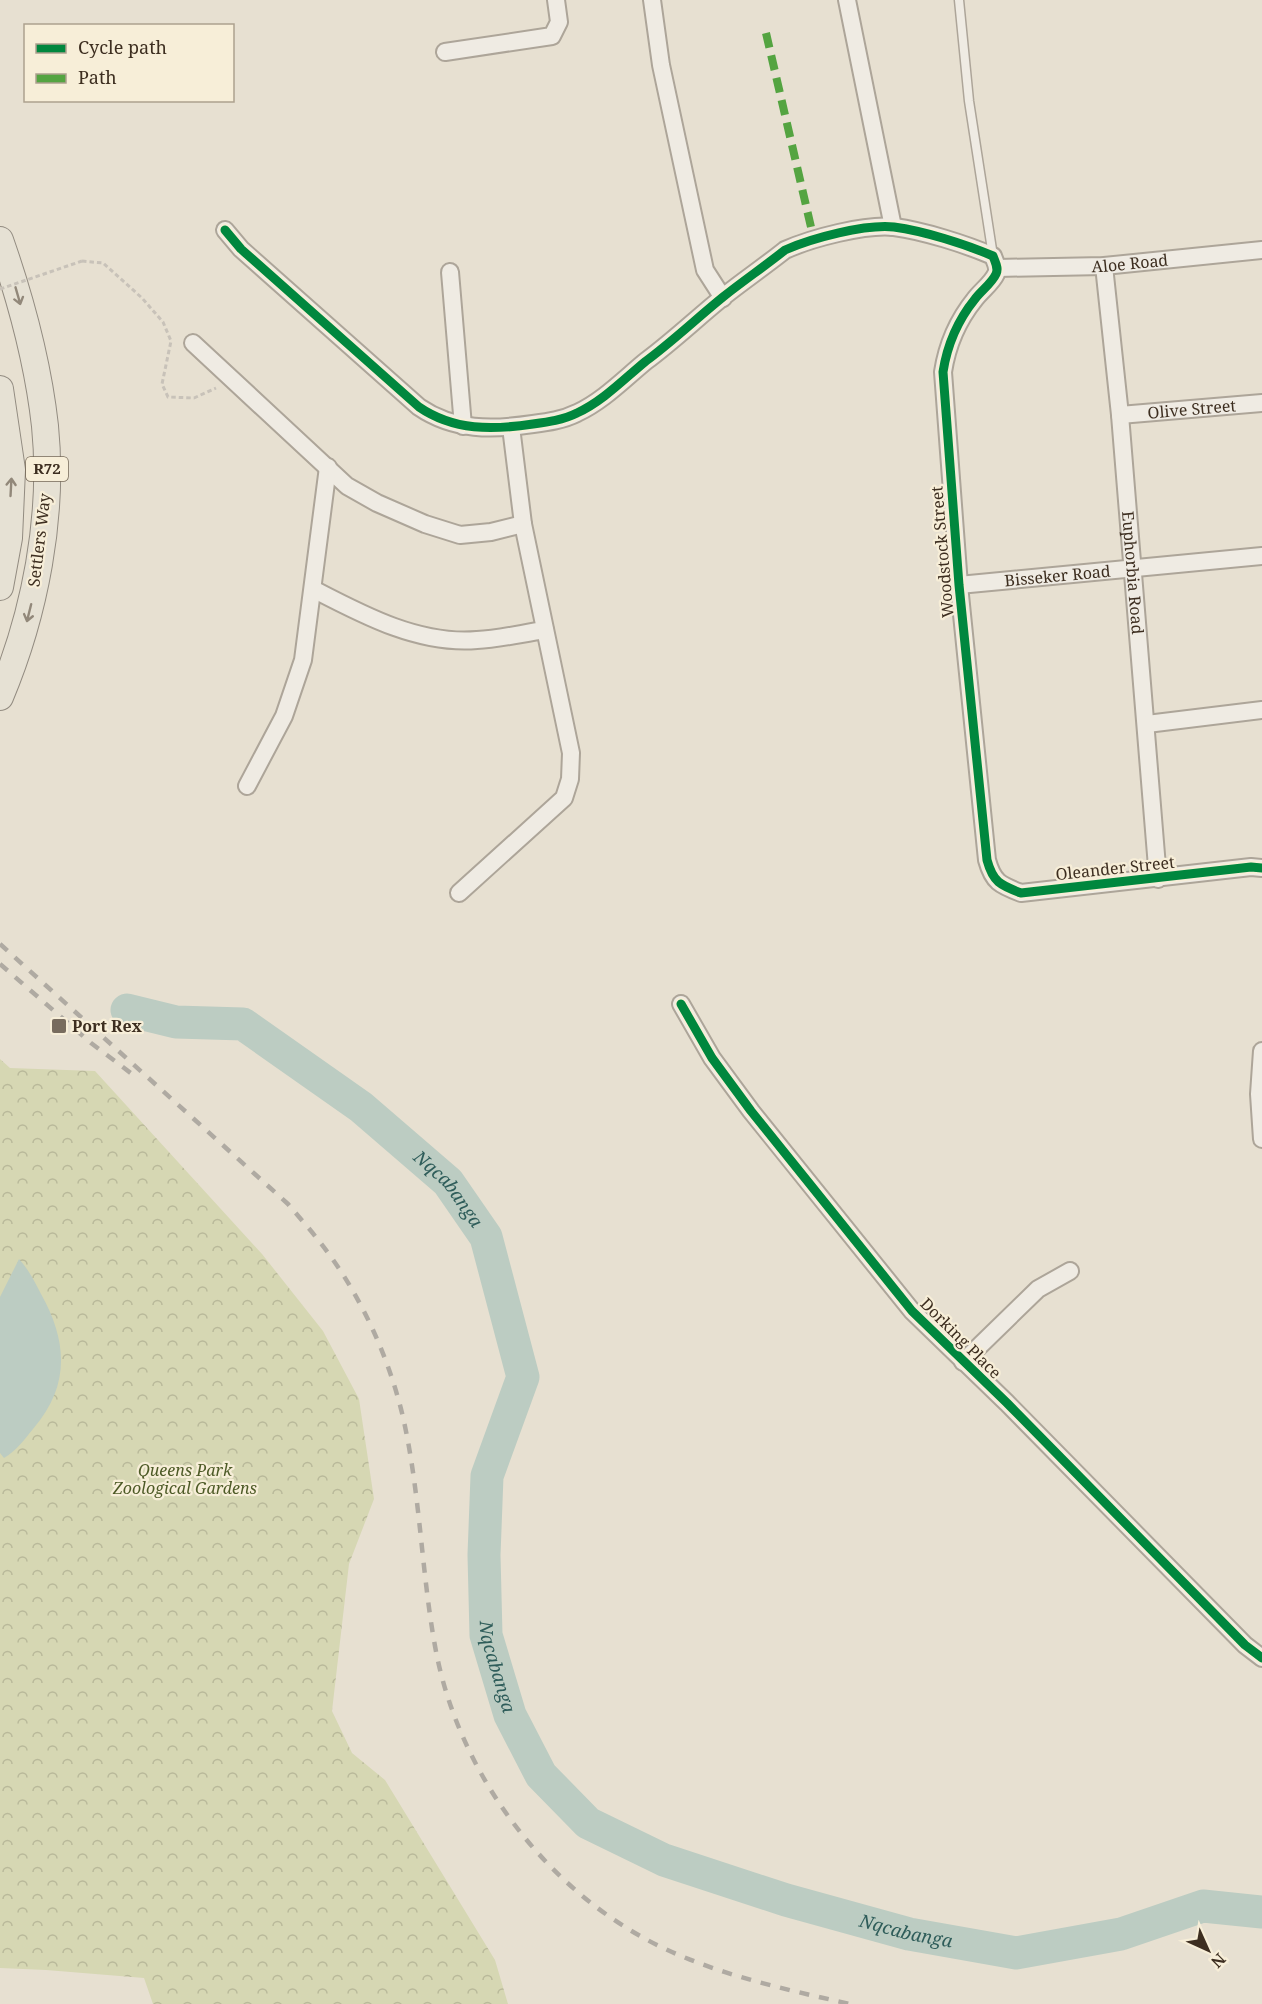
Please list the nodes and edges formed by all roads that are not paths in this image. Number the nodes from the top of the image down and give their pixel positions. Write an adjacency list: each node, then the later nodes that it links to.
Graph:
1 (556, 0): 5 (street)
2 (652, 0): 13 (street)
3 (847, 0): 6 (street)
4 (959, 0): 10 (lane)
5 (445, 52)
6 (893, 227): 10 (street); 13 (street)
7 (225, 230): 18 (street)
8 (0, 240): 28 (main road, Settlers Way / R72, one-way to 28)
9 (1262, 250): 11 (street, Aloe Road)
10 (995, 262): 11 (street, Aloe Road); 24 (street, Woodstock Street)
11 (1104, 266): 17 (street, Euphorbia Road)
12 (450, 272): 18 (street)
13 (723, 298): 19 (street)
14 (193, 343): 20 (street)
15 (0, 389): 25 (main road, Settlers Way / R72, one-way to 15)
16 (1262, 404): 17 (street, Olive Street)
17 (1120, 415): 23 (street, Euphorbia Road)
18 (463, 426): 19 (street)
19 (511, 427): 21 (street)
20 (328, 467): 21 (street); 26 (street)
21 (523, 524): 27 (street)
22 (1262, 556): 23 (street, Bisseker Road)
23 (1133, 568): 24 (street, Bisseker Road); 30 (street, Euphorbia Road)
24 (959, 585): 32 (street, Woodstock Street)
25 (0, 587)
26 (313, 589): 27 (street); 31 (street)
27 (545, 630): 35 (street)
28 (0, 697)
29 (1262, 710): 30 (street)
30 (1146, 724): 34 (street, Euphorbia Road)
31 (247, 786)
32 (987, 860): 34 (street, Oleander Street)
33 (1262, 868): 34 (street, Oleander Street)
34 (1158, 879)
35 (459, 893)
36 (681, 1004): 40 (street, Dorking Place)
37 (1262, 1051): 38 (street)
38 (1262, 1139)
39 (1070, 1271): 40 (street, Dorking Place)
40 (963, 1362): 41 (street, Dorking Place)
41 (1262, 1659)

